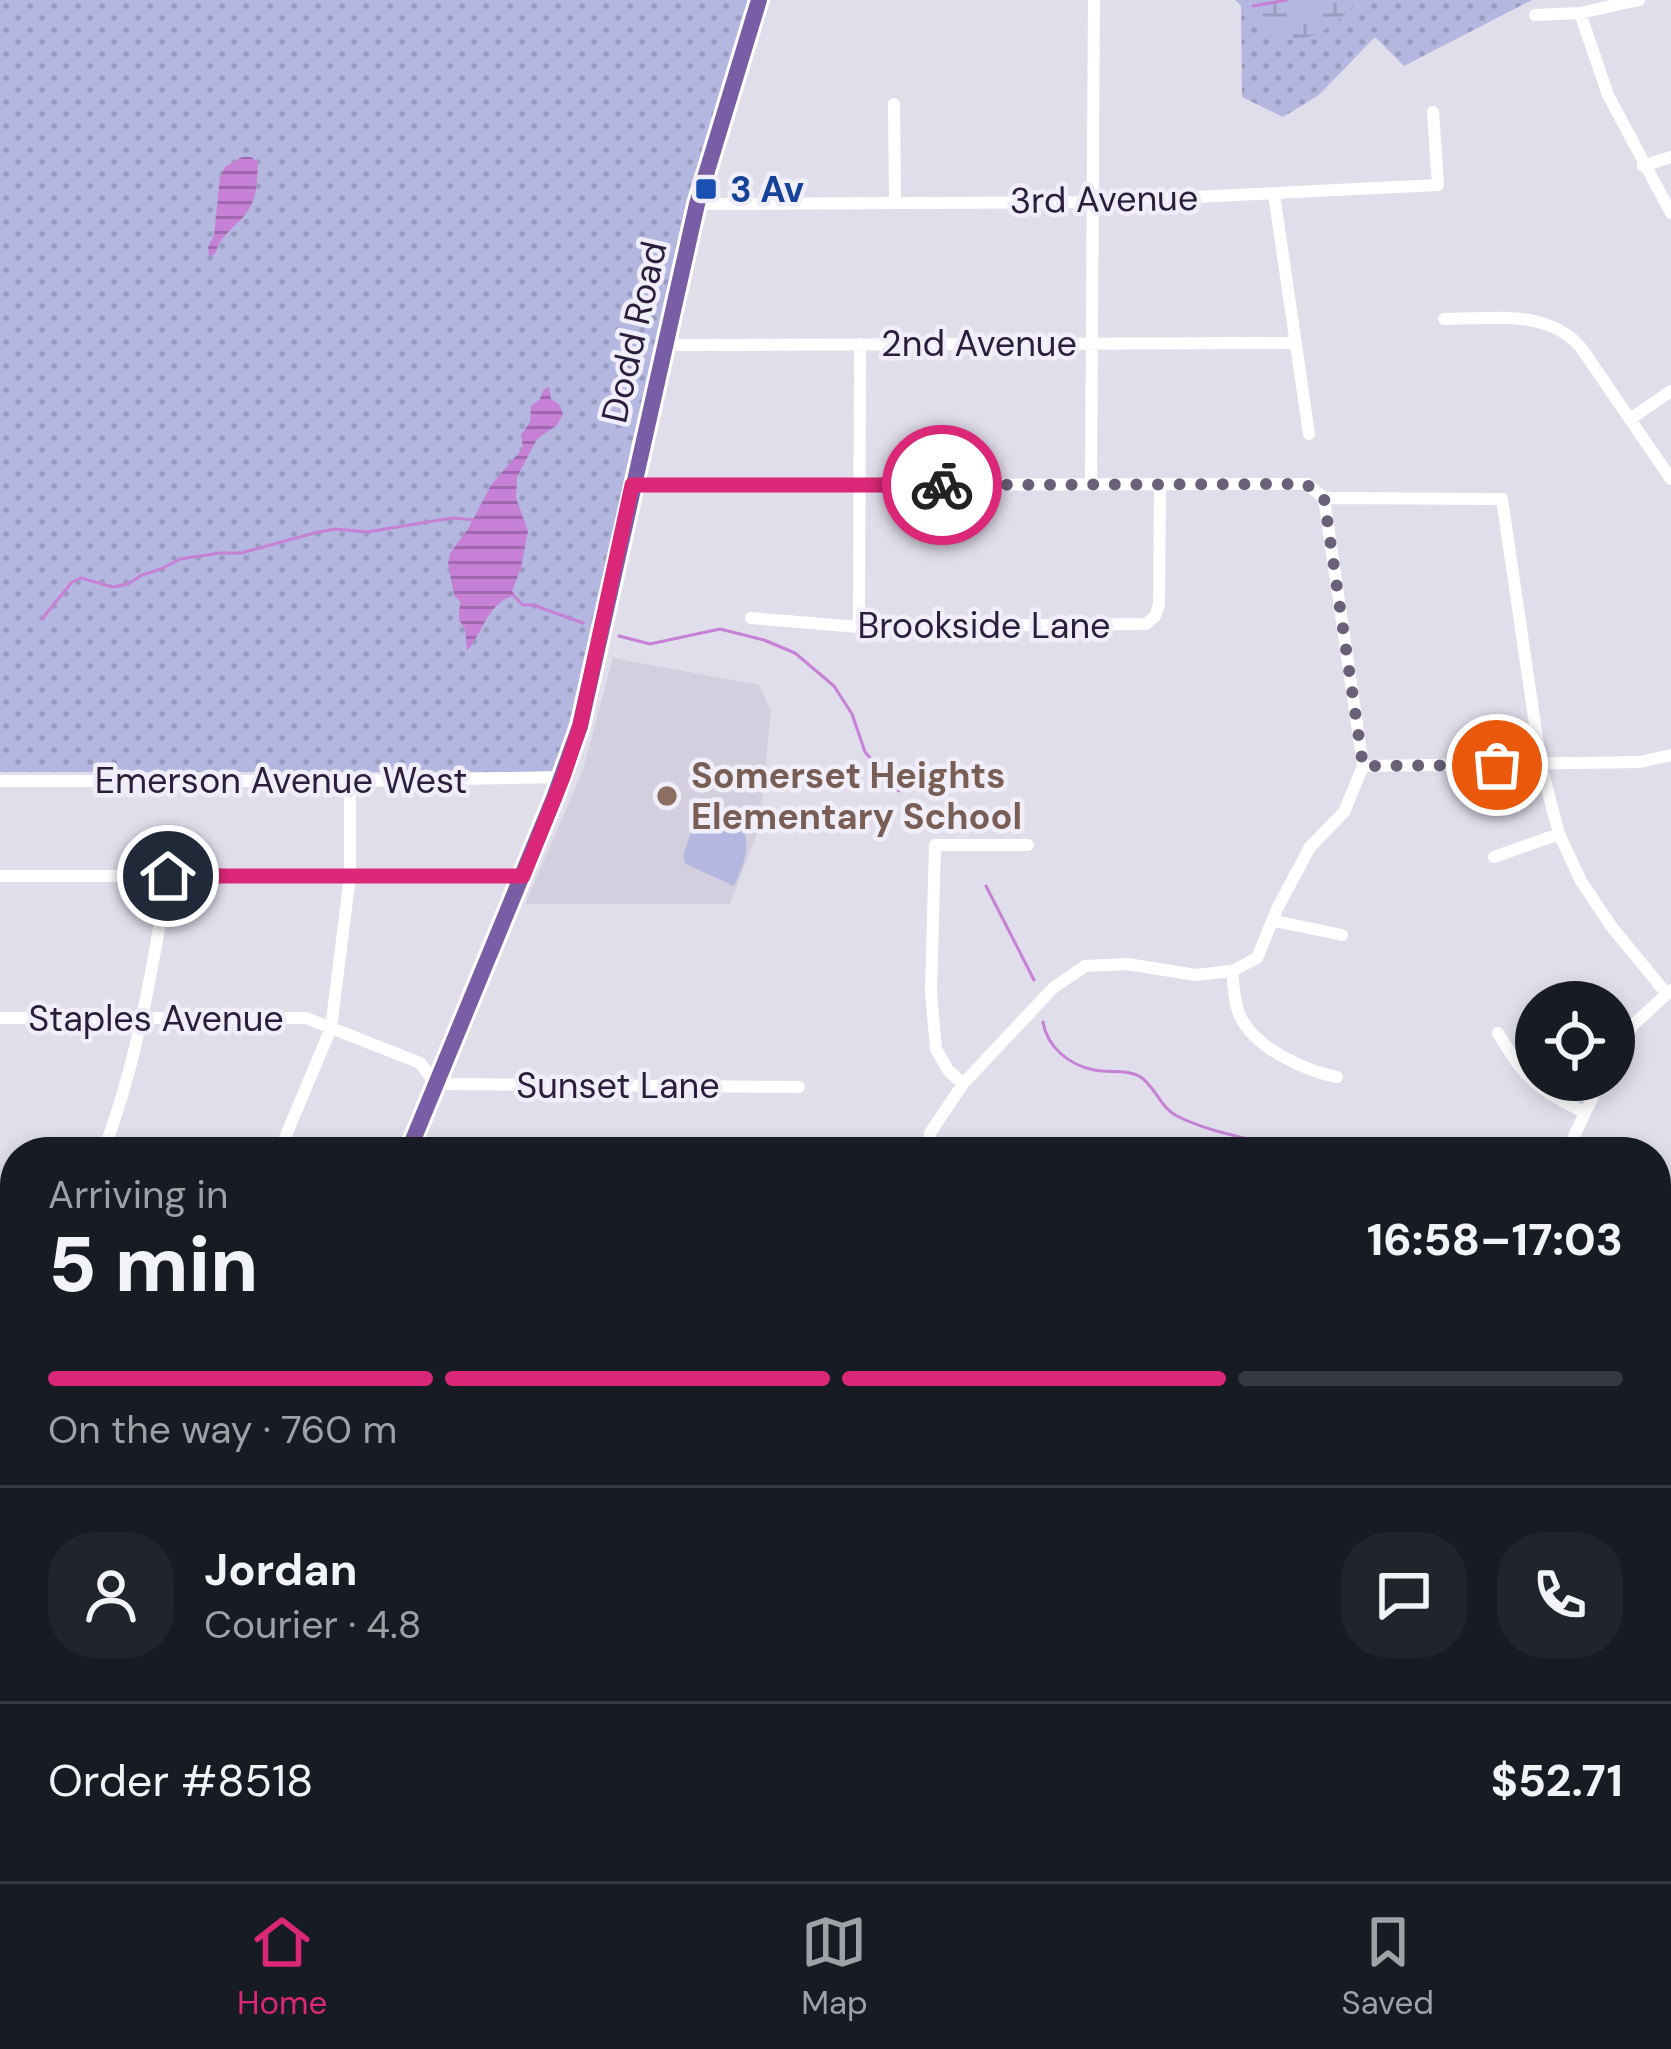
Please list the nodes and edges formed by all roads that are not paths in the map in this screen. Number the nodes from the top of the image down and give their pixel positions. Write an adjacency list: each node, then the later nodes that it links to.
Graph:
1 (759, 0): 13 (main road, Dodd Road)
2 (1094, 0): 12 (street)
3 (1639, 0): 4 (street)
4 (1580, 13): 5 (street); 9 (street)
5 (1535, 15)
6 (894, 104): 11 (street)
7 (1432, 112): 10 (street, 3rd Avenue)
8 (1671, 158): 9 (street)
9 (1643, 166): 14 (street)
10 (1274, 194): 12 (street, 3rd Avenue); 17 (street)
11 (895, 202): 12 (street, 3rd Avenue); 13 (street, 3rd Avenue)
12 (1093, 202): 16 (street)
13 (697, 204): 18 (main road, Dodd Road)
14 (1671, 213)
15 (1444, 319): 21 (street)
16 (1092, 343): 17 (street, 2nd Avenue); 19 (street, 2nd Avenue); 25 (street)
17 (1295, 343): 22 (street)
18 (663, 344): 19 (street, 2nd Avenue); 24 (main road, Dodd Road)
19 (860, 344): 27 (street)
20 (1671, 391): 21 (street)
21 (1630, 419): 23 (street)
22 (1309, 434)
23 (1671, 479)
24 (632, 485): 27 (street); 34 (main road, Dodd Road)
25 (1091, 485): 26 (street); 27 (street)
26 (1160, 485): 28 (street); 30 (street, Brookside Lane)
27 (860, 486): 30 (street)
28 (1324, 498): 32 (street); 33 (street)
29 (751, 618): 30 (street, Brookside Lane)
30 (859, 627)
31 (1671, 755): 32 (street)
32 (1541, 765): 33 (street); 37 (street)
33 (1363, 766): 44 (street)
34 (563, 777): 36 (street, Emerson Avenue West); 43 (main road, Dodd Road)
35 (0, 782): 36 (street, Emerson Avenue West)
36 (350, 782): 42 (street)
37 (1559, 834): 39 (street); 47 (street)
38 (1028, 845): 55 (street)
39 (1493, 857)
40 (0, 876): 41 (street)
41 (168, 876): 42 (street); 49 (street)
42 (350, 876): 43 (street); 51 (street)
43 (523, 876): 54 (main road, Dodd Road)
44 (1275, 921): 45 (street); 46 (street)
45 (1342, 935)
46 (1232, 971): 53 (street); 55 (street)
47 (1669, 992): 50 (street)
48 (0, 1018): 49 (street, Staples Avenue)
49 (143, 1018): 51 (street, Staples Avenue); 59 (street)
50 (1635, 1024)
51 (331, 1028): 54 (street, Staples Avenue); 60 (street)
52 (1498, 1033): 58 (street)
53 (1337, 1077)
54 (436, 1084): 56 (street, Sunset Lane); 61 (main road, Dodd Road)
55 (963, 1084): 62 (street)
56 (799, 1087)
57 (1590, 1101): 58 (street)
58 (1585, 1113): 63 (street)
59 (109, 1137)
60 (285, 1137)
61 (414, 1137)
62 (930, 1137)
63 (1573, 1137)

